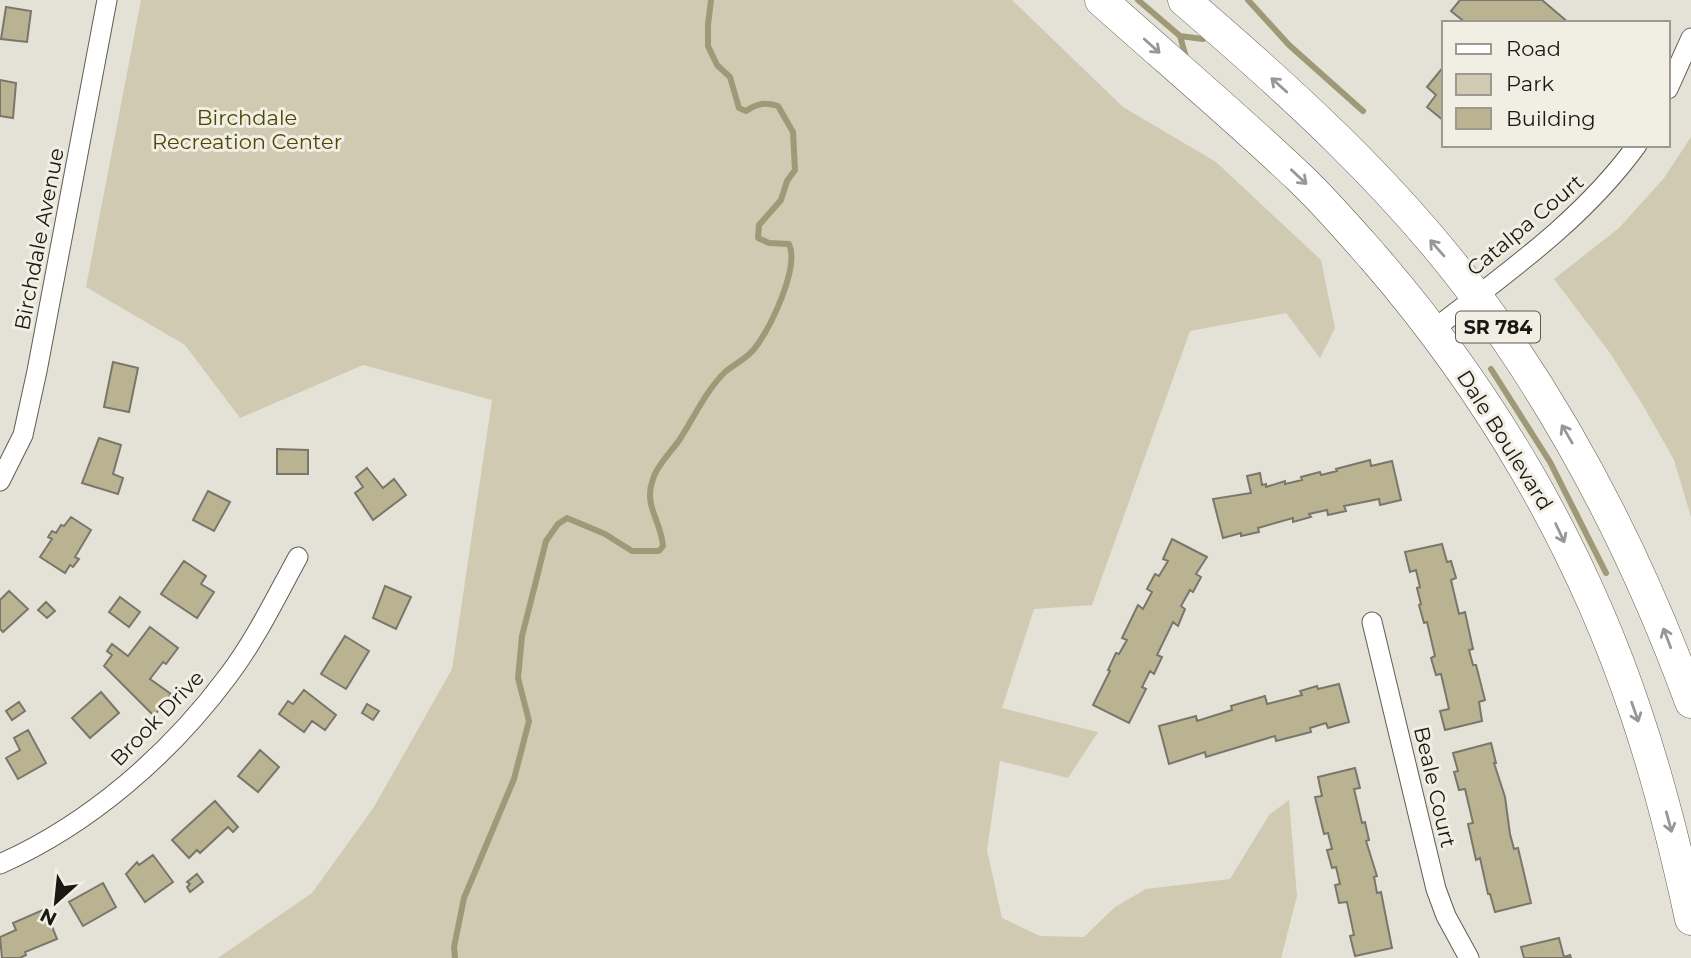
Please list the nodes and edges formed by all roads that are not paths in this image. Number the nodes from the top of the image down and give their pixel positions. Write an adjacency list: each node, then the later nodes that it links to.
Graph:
1 (107, 0): 9 (street, Birchdale Avenue)
2 (1101, 0): 8 (main road, Dale Boulevard / SR 784, one-way to 8)
3 (1194, 7): 7 (main road, SR 784, one-way to 3)
4 (1691, 38): 5 (street)
5 (1670, 85)
6 (1636, 147): 7 (street, Catalpa Court)
7 (1476, 296): 8 (street, Catalpa Court); 12 (main road, SR 784, one-way to 7)
8 (1433, 330): 14 (main road, Dale Boulevard / SR 784, one-way to 14)
9 (0, 481)
10 (298, 556): 13 (street, Brook Drive)
11 (1372, 622): 15 (street, Beale Court)
12 (1691, 702)
13 (0, 864)
14 (1691, 919)
15 (1469, 958)

